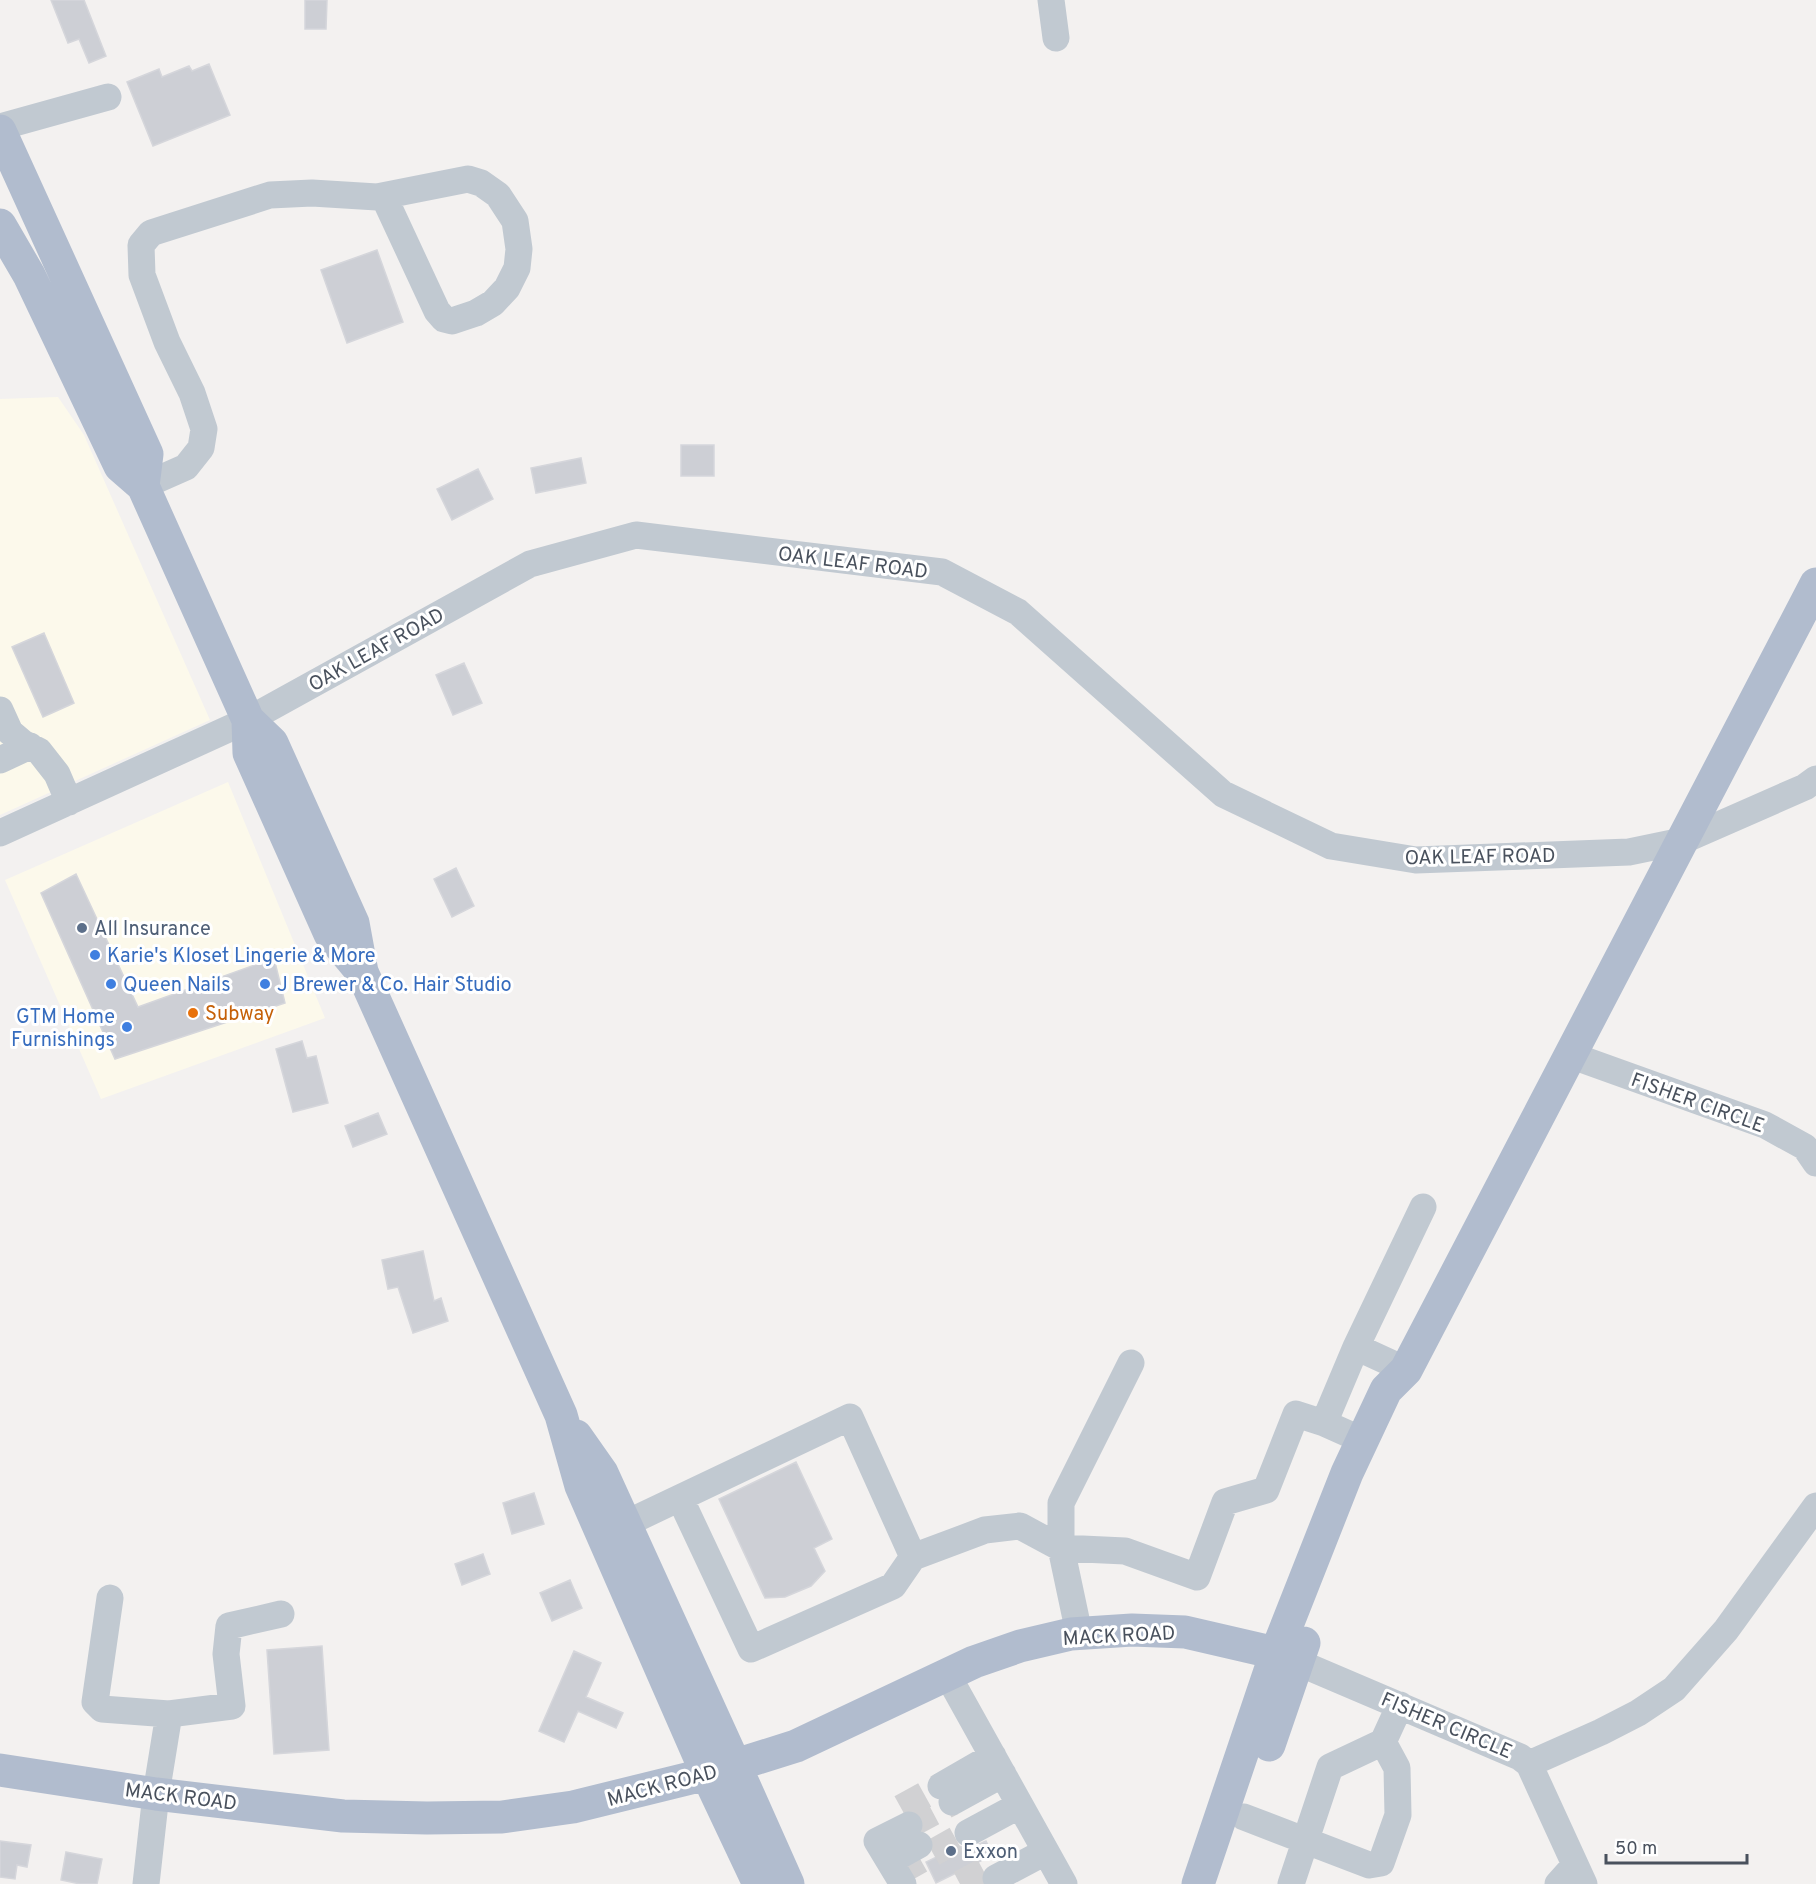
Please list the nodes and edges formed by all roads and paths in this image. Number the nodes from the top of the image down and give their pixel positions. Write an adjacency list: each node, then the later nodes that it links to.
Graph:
1 (1051, 0): 2 (street)
2 (1056, 38)
3 (108, 97): 4 (street)
4 (0, 129): 7 (main road)
5 (384, 196): 5 (street); 7 (street)
6 (0, 225): 7 (main road)
7 (143, 486): 10 (main road)
8 (1816, 584): 16 (main road)
9 (0, 710): 11 (street)
10 (248, 720): 14 (street, OAK LEAF ROAD); 16 (street, OAK LEAF ROAD); 23 (main road)
11 (30, 746): 12 (street); 14 (street)
12 (0, 760)
13 (1816, 779): 16 (street, OAK LEAF ROAD)
14 (69, 801): 15 (street, OAK LEAF ROAD)
15 (0, 832)
16 (1682, 841): 17 (main road)
17 (1570, 1055): 18 (street, FISHER CIRCLE); 22 (main road)
18 (1816, 1163)
19 (1423, 1207): 20 (street)
20 (1356, 1347): 22 (street); 24 (street)
21 (1131, 1363): 29 (street)
22 (1406, 1370): 25 (main road); 34 (main road)
23 (561, 1415): 28 (main road); 41 (main road)
24 (1324, 1423): 25 (street); 29 (street)
25 (1362, 1440): 34 (main road)
26 (680, 1498): 28 (street); 30 (street); 30 (street)
27 (1816, 1506): 39 (street, FISHER CIRCLE)
28 (625, 1524): 41 (main road)
29 (1061, 1548): 30 (street); 33 (street)
30 (913, 1557)
31 (110, 1598): 37 (street)
32 (281, 1614): 37 (street)
33 (1079, 1633): 34 (main road, MACK ROAD); 35 (main road, MACK ROAD)
34 (1287, 1658): 36 (street, FISHER CIRCLE); 44 (main road); 55 (main road)
35 (947, 1674): 41 (main road, MACK ROAD); 42 (street)
36 (1400, 1705): 38 (street); 39 (street, FISHER CIRCLE)
37 (169, 1714): 43 (street)
38 (1383, 1742): 46 (street); 46 (street)
39 (1529, 1764): 50 (street)
40 (0, 1770): 43 (main road, MACK ROAD)
41 (721, 1770): 43 (main road, MACK ROAD); 52 (main road); 53 (main road)
42 (1007, 1782): 42 (street); 47 (street)
43 (156, 1794): 51 (street)
44 (1244, 1817): 46 (street); 56 (main road)
45 (909, 1826): 48 (street)
46 (1305, 1841): 57 (street)
47 (1045, 1851): 49 (street); 54 (street)
48 (890, 1862)
49 (999, 1876)
50 (1572, 1878)
51 (146, 1884)
52 (759, 1884)
53 (788, 1884)
54 (1064, 1884)
55 (1198, 1884)
56 (1223, 1884)
57 (1291, 1884)

